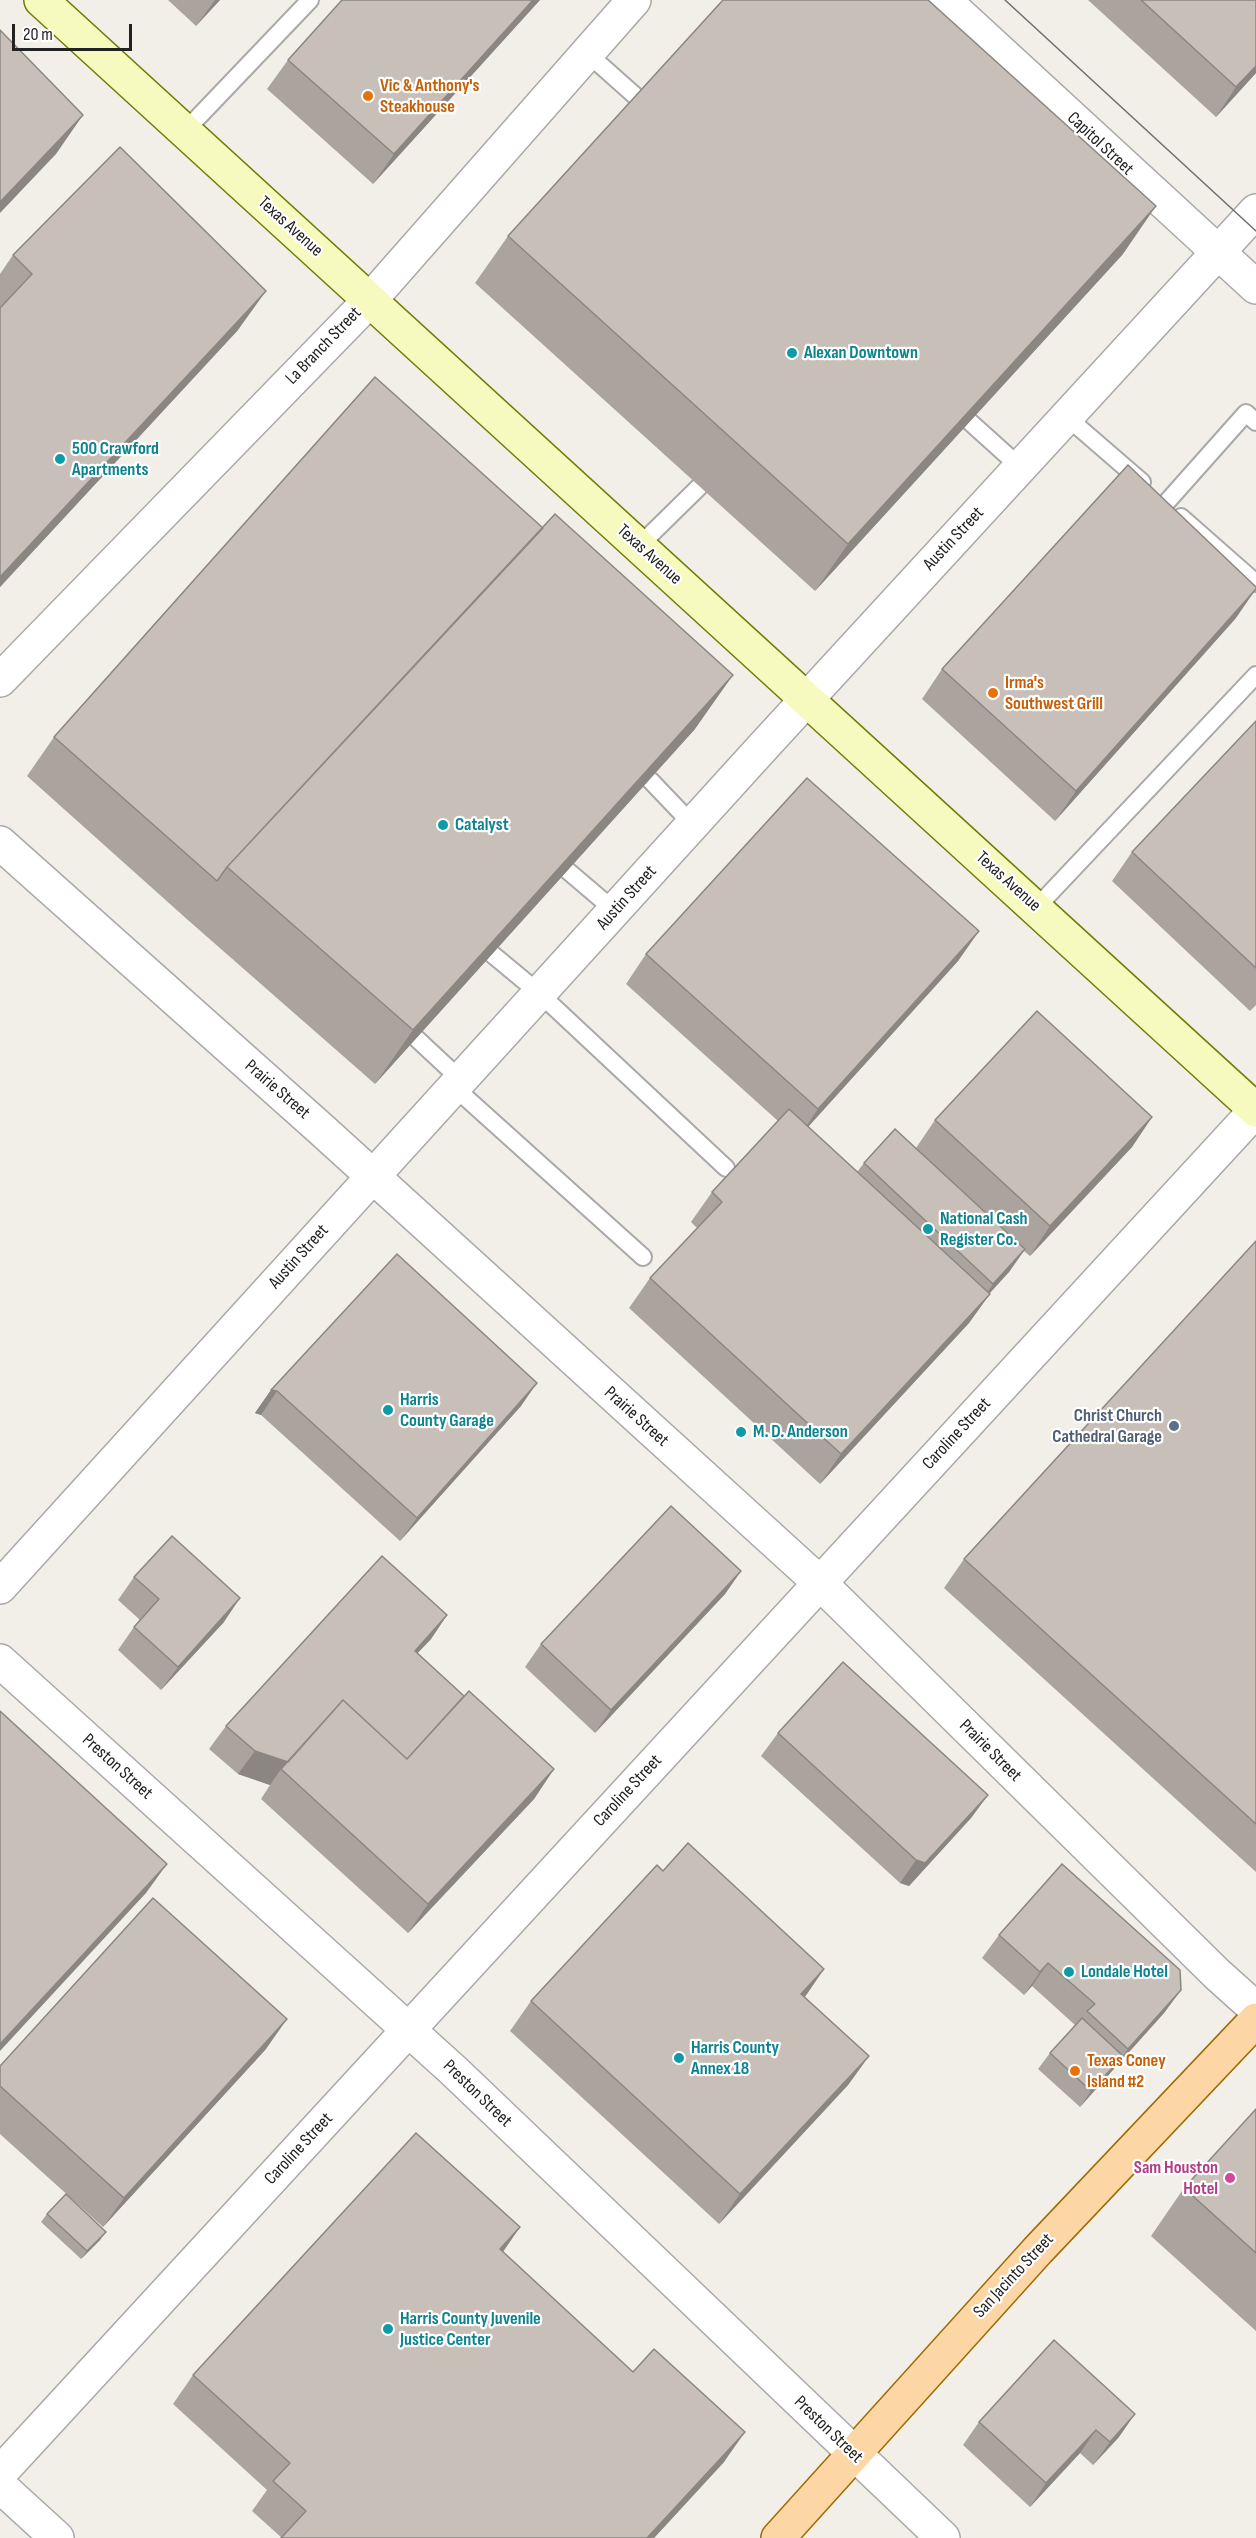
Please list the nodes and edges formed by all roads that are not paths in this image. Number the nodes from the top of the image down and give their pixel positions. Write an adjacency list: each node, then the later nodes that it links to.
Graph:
1 (41, 0): 7 (main road, Texas Avenue)
2 (310, 0): 7 (lane)
3 (634, 0): 5 (street, La Branch Street)
4 (944, 0): 9 (street, Capitol Street)
5 (587, 53): 6 (lane); 11 (street, La Branch Street)
6 (641, 101)
7 (185, 131): 11 (main road, Texas Avenue)
8 (1256, 211): 9 (street, Austin Street)
9 (1217, 252): 10 (street, Capitol Street); 12 (street, Austin Street)
10 (1256, 287)
11 (370, 300): 18 (main road, Texas Avenue); 21 (street, La Branch Street)
12 (1068, 418): 15 (street, Austin Street); 17 (lane)
13 (970, 422): 15 (lane)
14 (1256, 422): 17 (lane)
15 (1020, 467): 22 (street, Austin Street)
16 (699, 487): 18 (lane)
17 (1166, 503): 19 (lane)
18 (639, 546): 22 (main road, Texas Avenue)
19 (1256, 582)
20 (1256, 675): 27 (lane)
21 (0, 680)
22 (807, 700): 24 (street, Austin Street); 27 (main road, Texas Avenue)
23 (650, 780): 24 (lane)
24 (693, 825): 28 (street, Austin Street)
25 (0, 843): 35 (street, Prairie Street)
26 (568, 871): 28 (lane)
27 (1036, 908): 33 (main road, Texas Avenue)
28 (615, 911): 30 (street, Austin Street)
29 (492, 954): 30 (lane)
30 (539, 993): 32 (street, Austin Street); 34 (lane)
31 (416, 1038): 32 (lane)
32 (457, 1084): 35 (street, Austin Street); 36 (lane)
33 (1256, 1110): 37 (street, Caroline Street)
34 (726, 1168)
35 (372, 1178): 37 (street, Prairie Street); 38 (street, Austin Street)
36 (643, 1257)
37 (820, 1583): 40 (street, Prairie Street); 42 (street, Caroline Street)
38 (0, 1587)
39 (0, 1661): 42 (street, Preston Street)
40 (1256, 2009)
41 (1256, 2020): 43 (main road, San Jacinto Street)
42 (409, 2030): 43 (street, Preston Street); 44 (street, Caroline Street)
43 (854, 2455): 47 (main road, San Jacinto Street); 48 (street, Preston Street)
44 (0, 2473)
45 (0, 2486): 46 (street)
46 (57, 2538)
47 (778, 2538)
48 (943, 2538)

